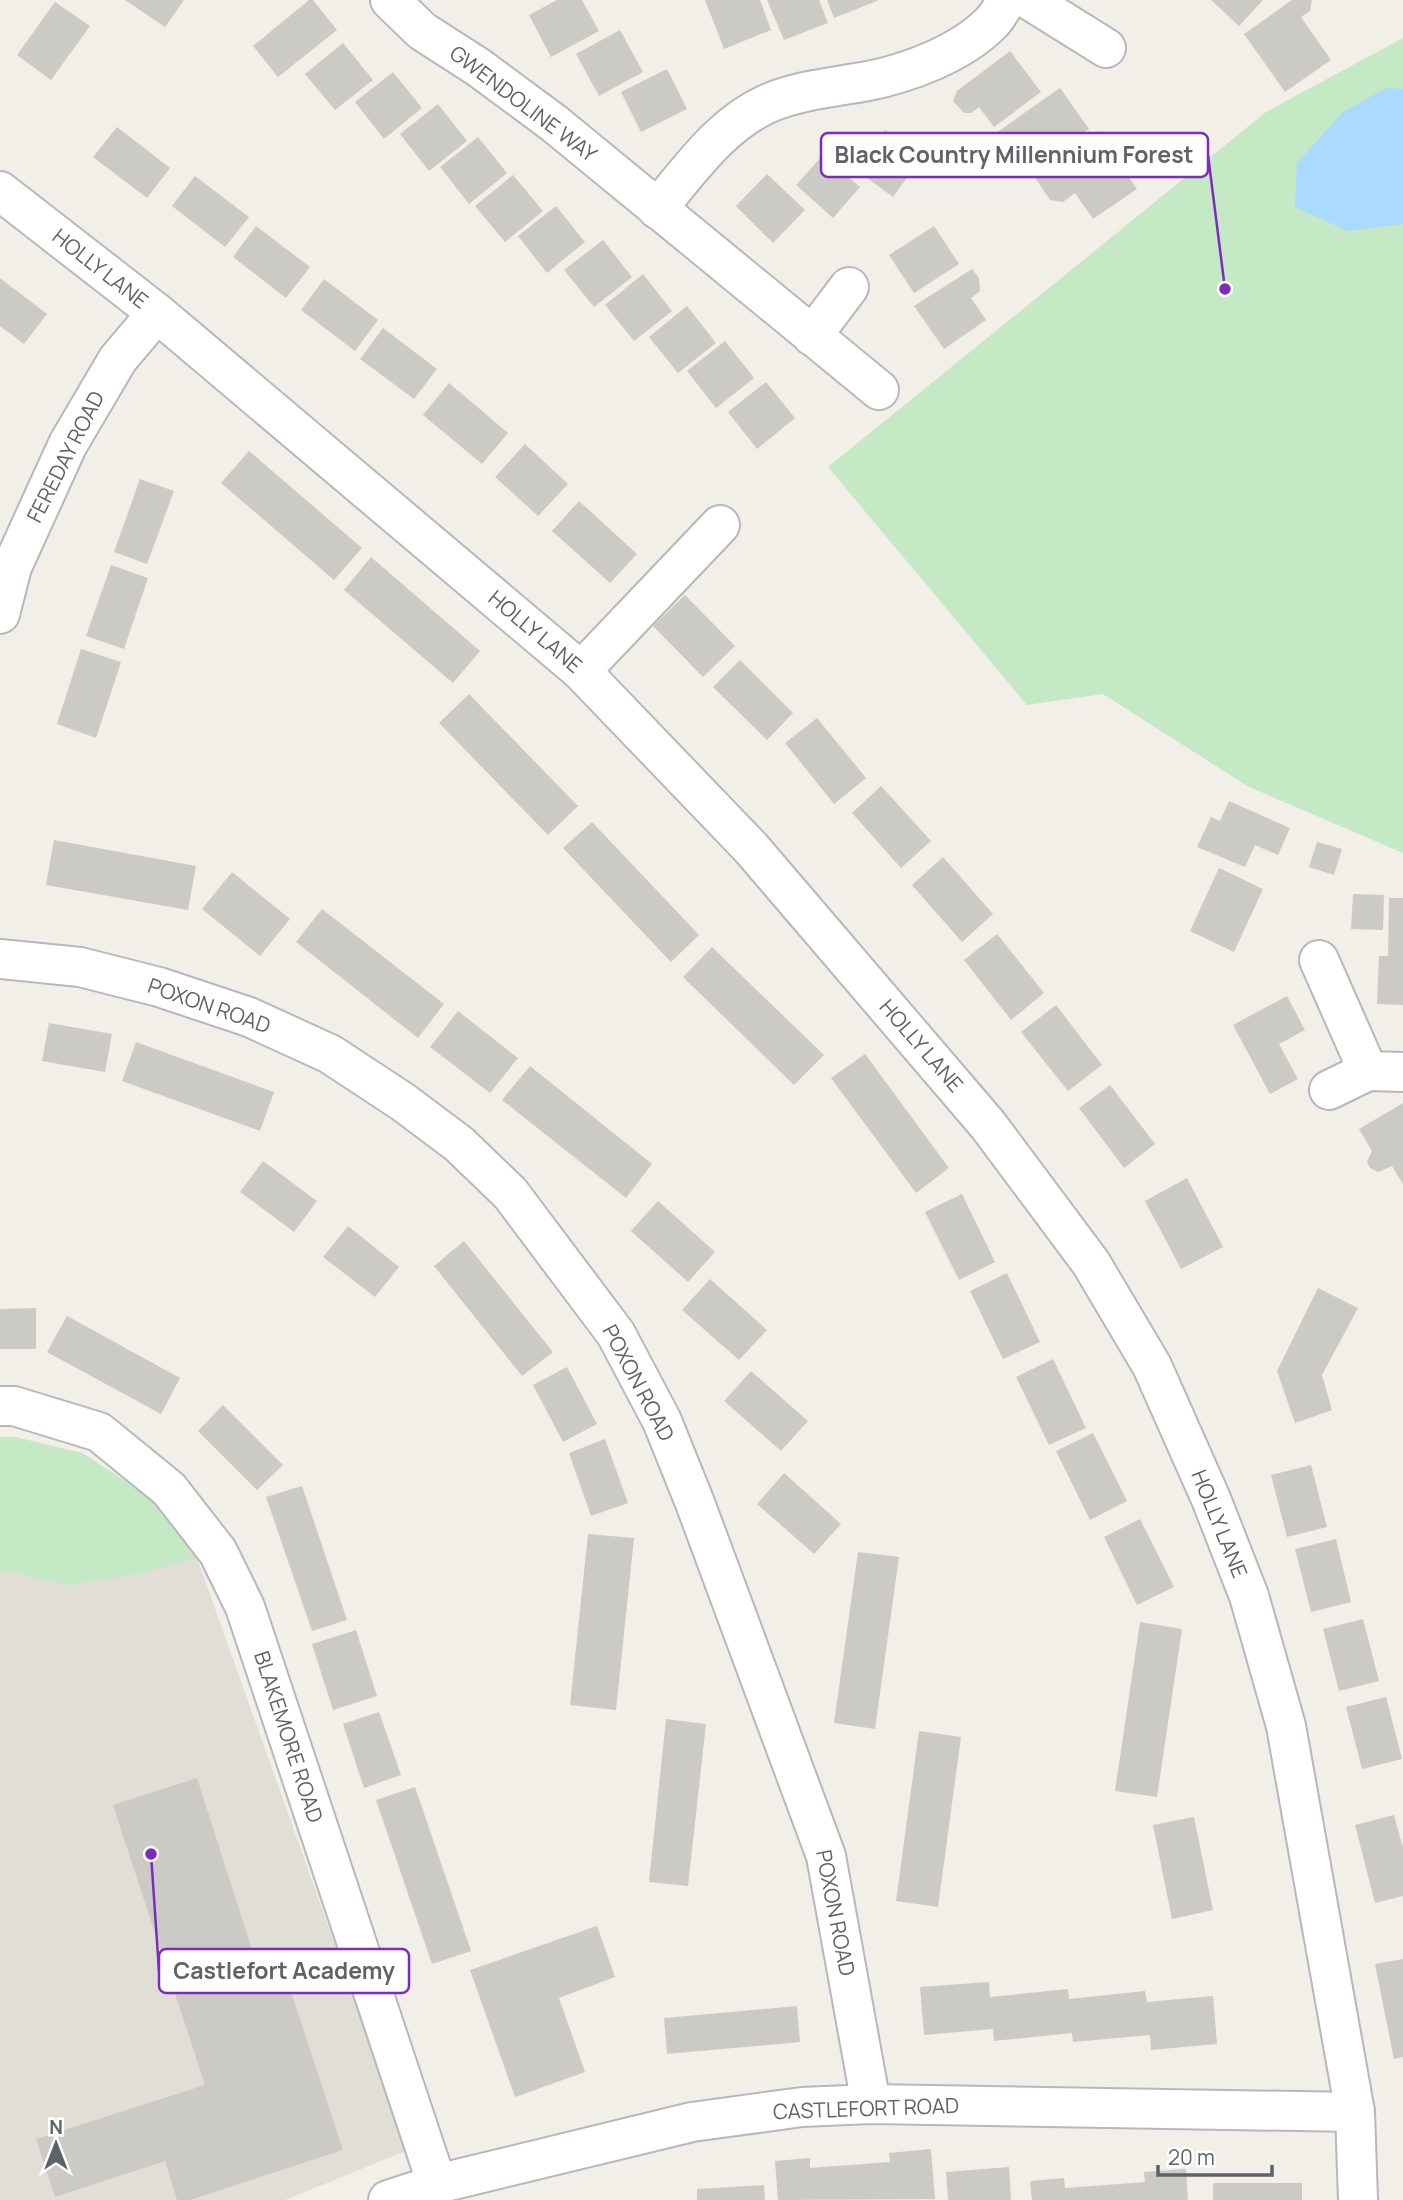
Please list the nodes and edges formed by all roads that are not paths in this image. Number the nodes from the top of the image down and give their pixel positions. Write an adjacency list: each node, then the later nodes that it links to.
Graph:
1 (390, 0): 6 (street, GWENDOLINE WAY)
2 (1007, 0): 6 (street)
3 (1029, 0): 4 (street)
4 (1106, 48)
5 (0, 191): 8 (street, HOLLY LANE)
6 (657, 209): 9 (street, GWENDOLINE WAY)
7 (849, 287): 9 (street)
8 (158, 313): 12 (street, FEREDAY ROAD); 13 (street, HOLLY LANE)
9 (812, 336): 10 (street, GWENDOLINE WAY)
10 (879, 390)
11 (720, 525): 13 (street)
12 (0, 614)
13 (581, 671): 20 (street, HOLLY LANE)
14 (0, 960): 19 (street, POXON ROAD)
15 (1319, 960): 16 (street)
16 (1385, 1071): 17 (street)
17 (1329, 1090)
18 (0, 1406): 21 (street, BLAKEMORE ROAD)
19 (871, 2104): 20 (street, CASTLEFORT ROAD); 21 (street, CASTLEFORT ROAD)
20 (1355, 2112): 23 (street, HOLLY LANE)
21 (437, 2183): 22 (street, CASTLEFORT ROAD)
22 (388, 2200)
23 (1358, 2200)

